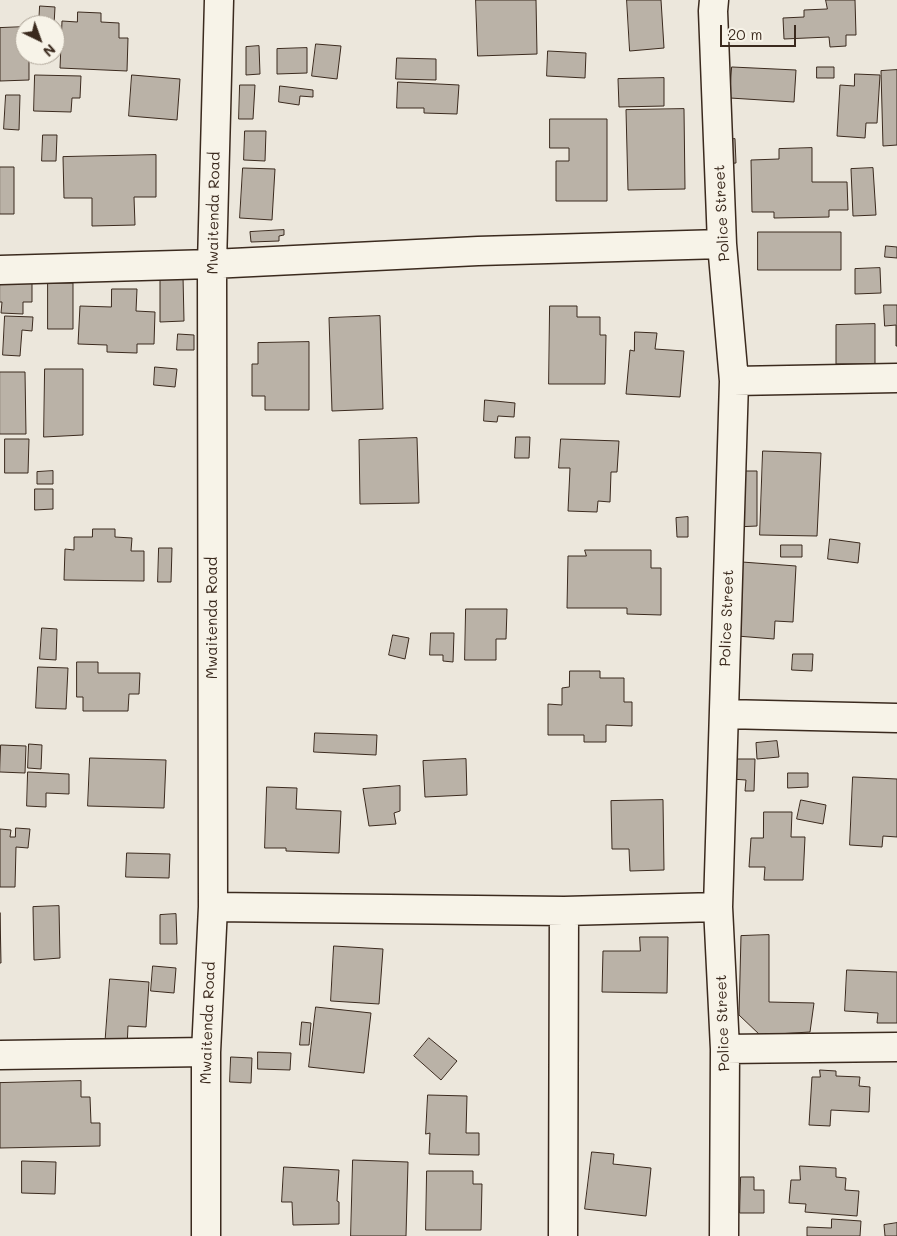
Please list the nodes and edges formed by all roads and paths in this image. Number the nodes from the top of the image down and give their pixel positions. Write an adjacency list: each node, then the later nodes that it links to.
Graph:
1 (219, 0): 4 (street, Mwaitenda Road)
2 (714, 0): 3 (street, Police Street)
3 (722, 244): 4 (street); 7 (street, Police Street)
4 (212, 264): 5 (street); 10 (street, Mwaitenda Road)
5 (0, 270)
6 (897, 378): 7 (street)
7 (734, 381): 8 (street, Police Street)
8 (724, 714): 9 (street); 11 (street, Police Street)
9 (897, 718)
10 (213, 907): 12 (street); 15 (street, Mwaitenda Road)
11 (718, 907): 12 (street); 14 (street, Police Street)
12 (564, 910): 18 (street)
13 (897, 1047): 14 (street)
14 (725, 1049): 19 (street, Police Street)
15 (206, 1052): 16 (street); 17 (street, Mwaitenda Road)
16 (0, 1055)
17 (206, 1236)
18 (563, 1236)
19 (724, 1236)

